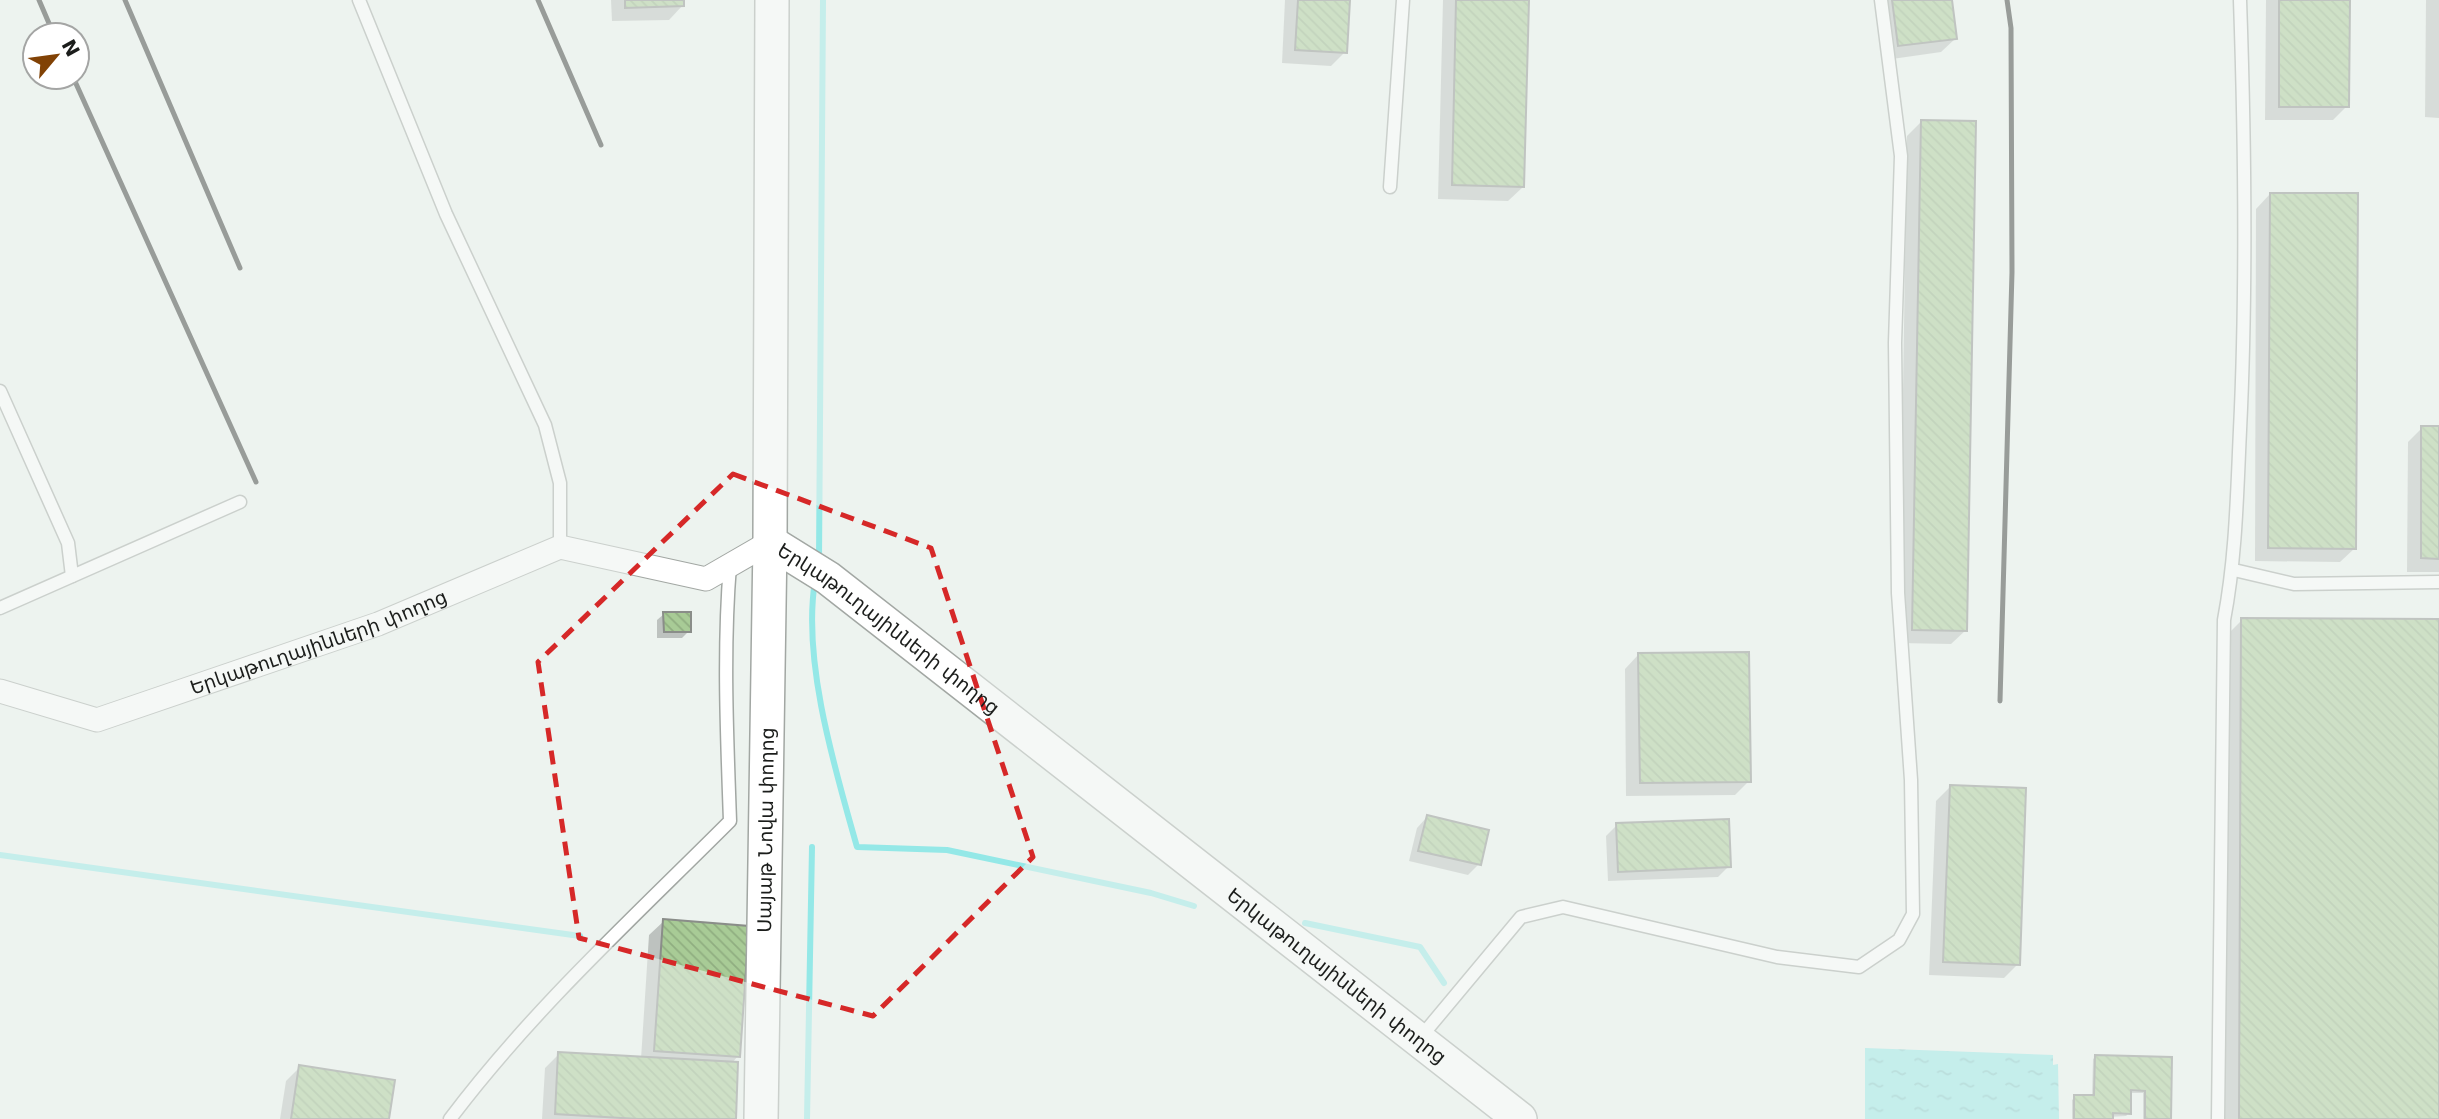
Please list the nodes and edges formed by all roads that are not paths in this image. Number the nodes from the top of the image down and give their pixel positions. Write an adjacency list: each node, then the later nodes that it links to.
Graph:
1 (359, 0): 10 (lane)
2 (772, 0): 9 (main road, Սայաթ Նովա փողոց)
3 (1403, 0): 6 (lane)
4 (1881, 0): 17 (lane)
5 (2239, 0): 12 (lane)
6 (1390, 187)
7 (0, 391): 13 (lane)
8 (240, 502): 13 (lane)
9 (770, 542): 11 (street, Երկաթուղայինների փողոց); 17 (main road, Երկաթուղայինների փողոց); 19 (main road, Սայաթ Նովա փողոց)
10 (560, 547): 11 (street, Երկաթուղայինների փողոց); 16 (street, Երկաթուղայինների փողոց)
11 (730, 565): 18 (lane)
12 (2234, 570): 14 (lane); 21 (lane)
13 (72, 576): 15 (lane)
14 (2439, 582)
15 (0, 608)
16 (0, 691)
17 (1420, 1039): 20 (main road, Երկաթուղայինների փողոց)
18 (450, 1119)
19 (761, 1119)
20 (1520, 1119)
21 (2218, 1119)

